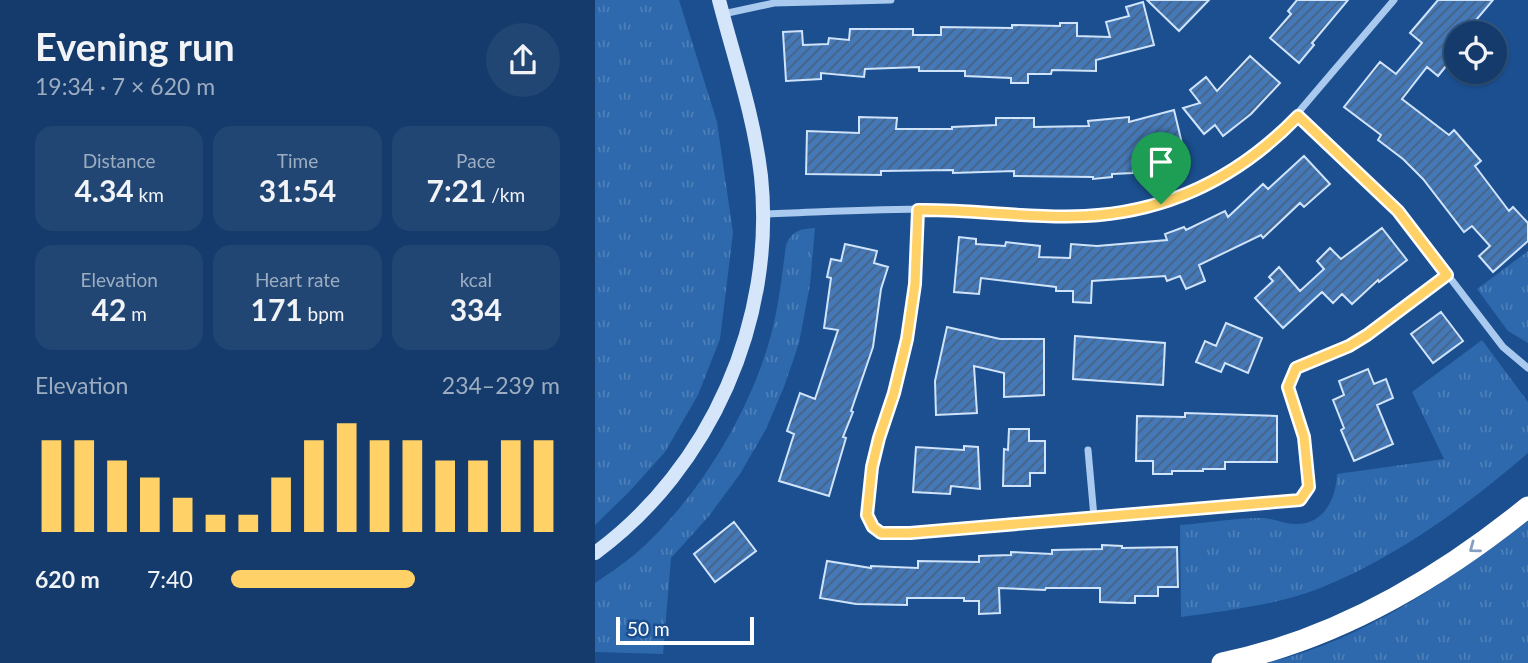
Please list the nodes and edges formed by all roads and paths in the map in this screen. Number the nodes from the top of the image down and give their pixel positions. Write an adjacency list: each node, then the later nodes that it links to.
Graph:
1 (891, 0): 3 (street)
2 (1394, 0): 4 (street)
3 (721, 7): 6 (street)
4 (1298, 116): 5 (street); 7 (street)
5 (918, 210): 6 (street); 11 (street)
6 (762, 214): 12 (street)
7 (1447, 275): 8 (street); 11 (street)
8 (1528, 368)
9 (1088, 450): 11 (street)
10 (1528, 507): 13 (highway, one-way to 13)
11 (1094, 517)
12 (595, 553)
13 (1222, 663)

